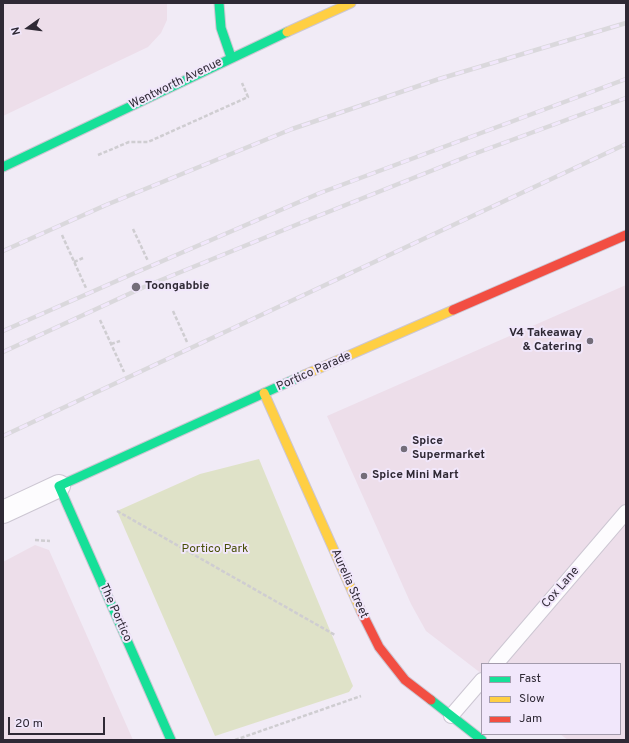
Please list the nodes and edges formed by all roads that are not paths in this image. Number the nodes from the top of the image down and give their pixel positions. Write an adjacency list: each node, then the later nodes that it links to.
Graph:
1 (219, 3): 3 (main road)
2 (351, 3): 3 (main road, Wentworth Avenue)
3 (231, 57): 4 (main road, Wentworth Avenue)
4 (3, 167)
5 (626, 236): 6 (main road, Portico Parade)
6 (264, 393): 7 (main road, Portico Parade); 12 (main road, Aurelia Street)
7 (59, 486): 8 (street, Portico Parade); 13 (main road, The Portico)
8 (3, 512)
9 (626, 512): 10 (lane, Cox Lane)
10 (497, 663)
11 (481, 681): 12 (lane)
12 (451, 716): 14 (main road, Aurelia Street)
13 (171, 740)
14 (482, 740)

